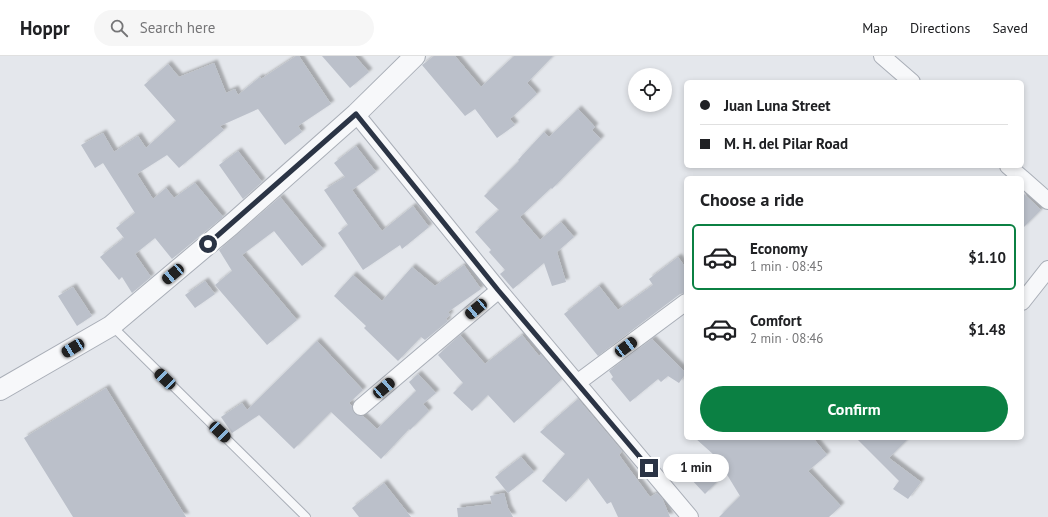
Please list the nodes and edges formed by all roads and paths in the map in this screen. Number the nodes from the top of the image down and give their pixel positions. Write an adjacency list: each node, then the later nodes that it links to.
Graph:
1 (414, 56): 4 (street)
2 (882, 56): 3 (street)
3 (910, 80)
4 (356, 114): 10 (street); 13 (street)
5 (1010, 168): 6 (street)
6 (1020, 176)
7 (1024, 180): 8 (street)
8 (1048, 201)
9 (1048, 269): 11 (street)
10 (498, 290): 14 (street); 16 (street)
11 (1024, 299)
12 (684, 303): 14 (street)
13 (111, 326): 15 (street); 17 (lane)
14 (577, 383): 18 (street)
15 (0, 390)
16 (361, 407)
17 (306, 517)
18 (690, 517)

